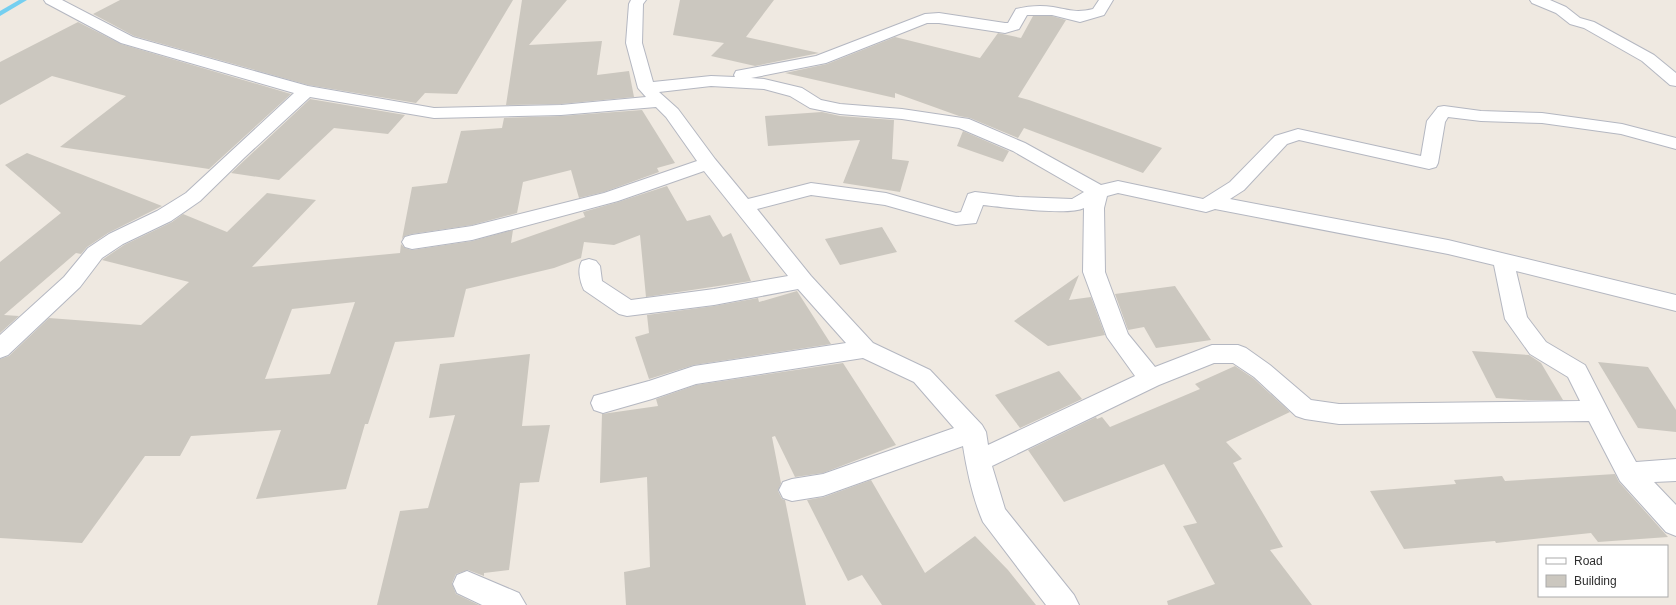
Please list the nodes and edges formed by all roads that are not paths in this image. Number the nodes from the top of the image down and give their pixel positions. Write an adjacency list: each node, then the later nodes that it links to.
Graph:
1 (51, 0): 7 (street)
2 (638, 0): 8 (street)
3 (1106, 0): 5 (street)
4 (1537, 0): 6 (street)
5 (711, 81): 8 (street); 11 (street)
6 (1676, 81)
7 (306, 90): 8 (street); 19 (street)
8 (653, 95): 10 (street)
9 (1676, 144): 12 (street)
10 (708, 163): 13 (street); 14 (street)
11 (1098, 192): 12 (street); 13 (street); 21 (street)
12 (1212, 202): 15 (street)
13 (744, 206): 17 (street)
14 (412, 242)
15 (1503, 260): 18 (street); 23 (street)
16 (589, 266): 17 (street)
17 (803, 281): 20 (street)
18 (1676, 303)
19 (0, 348)
20 (865, 349): 22 (street); 24 (street)
21 (1150, 379): 23 (street); 25 (street)
22 (603, 403)
23 (1597, 411): 27 (street)
24 (973, 432): 25 (street); 28 (street)
25 (978, 461): 32 (street)
26 (1676, 470): 27 (street)
27 (1629, 473): 29 (street)
28 (792, 490)
29 (1676, 524)
30 (467, 584): 31 (street)
31 (511, 605)
32 (1064, 605)

